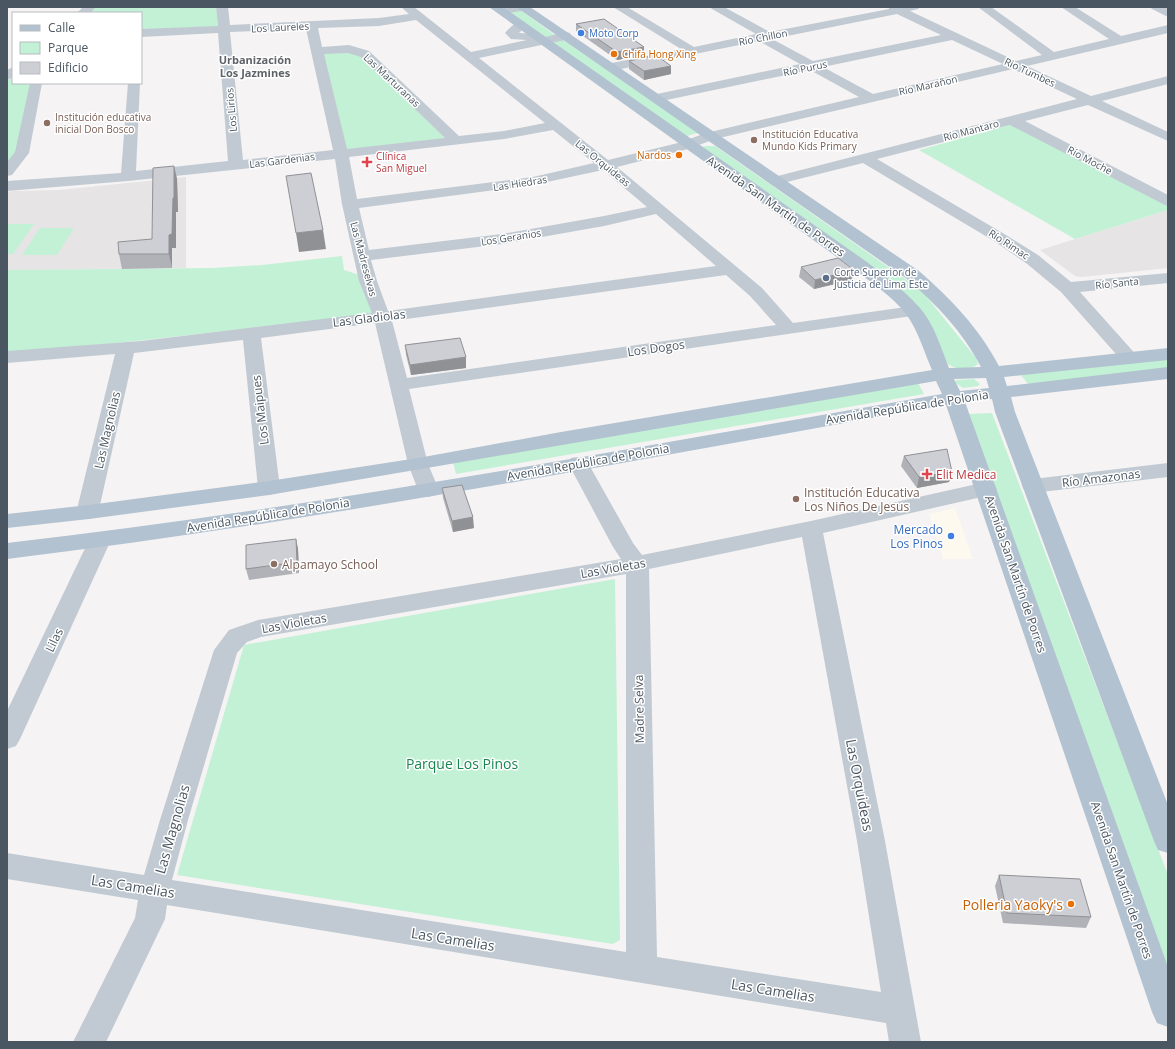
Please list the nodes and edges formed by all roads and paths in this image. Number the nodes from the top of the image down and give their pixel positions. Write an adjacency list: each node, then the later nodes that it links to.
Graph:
1 (222, 7): 15 (street, Los Lirios)
2 (407, 7): 13 (street, Las Orquideas)
3 (619, 7): 26 (street)
4 (716, 7): 20 (street)
5 (914, 7): 10 (street, Río Chillon)
6 (984, 7): 28 (street)
7 (1067, 7): 23 (street)
8 (1156, 7): 12 (street)
9 (498, 9): 11 (main road, Avenida San Martín de Porres)
10 (895, 9): 20 (street, Río Chillon); 21 (street, Rio Tumbes)
11 (523, 12): 19 (main road, Avenida San Martín de Porres); 22 (main road, Avenida San Martín de Porres)
12 (1168, 14)
13 (418, 16): 14 (street, Los Laureles); 27 (street, Las Orquideas)
14 (311, 25): 15 (street, Los Laureles); 25 (street, Las Madreselvas)
15 (224, 29): 17 (street, Los Laureles); 46 (street, Los Lirios)
16 (1168, 29): 18 (street, Río Marañon)
17 (142, 33)
18 (1150, 33): 23 (street, Río Marañon); 24 (street)
19 (566, 36): 22 (street); 31 (main road, Avenida San Martín de Porres)
20 (764, 36): 26 (street, Río Chillon); 30 (street)
21 (952, 36): 29 (street, Rio Tumbes); 30 (street, Río Purus)
22 (540, 39): 27 (street); 43 (main road, Avenida San Martín de Porres)
23 (1119, 40): 28 (street, Río Marañon)
24 (1168, 40)
25 (316, 51): 42 (street, Las Marturanas); 44 (street, Las Madreselvas)
26 (692, 51): 31 (street, Río Chillon)
27 (468, 56): 39 (street, Las Orquideas)
28 (1052, 56): 29 (street, Río Marañon)
29 (1014, 65): 36 (street, Río Marañon); 37 (street, Rio Tumbes)
30 (814, 66): 35 (street, Río Purus); 36 (street)
31 (611, 67): 35 (main road, Avenida San Martín de Porres)
32 (1166, 82): 37 (street, Río Mantaro)
33 (36, 84): 48 (street)
34 (134, 84): 49 (street)
35 (657, 98): 40 (main road, Avenida San Martín de Porres)
36 (870, 98): 40 (street, Río Marañon)
37 (1090, 100): 38 (street, Río Mantaro); 41 (street, Rio Tumbes)
38 (1012, 120): 45 (street, Río Mantaro); 52 (street, Río Moche)
39 (556, 125): 42 (street, Las Gardenias); 47 (street, Las Orquideas)
40 (710, 136): 43 (street, Río Marañon); 50 (main road, Avenida San Martín de Porres)
41 (1168, 137)
42 (456, 141): 44 (street, Las Gardenias)
43 (688, 145): 47 (street, Las Hiedras); 59 (main road, Avenida San Martín de Porres)
44 (341, 153): 46 (street, Las Gardenias); 53 (street, Las Madreselvas)
45 (865, 158): 50 (street, Río Mantaro); 58 (street, Río Rimac)
46 (236, 165): 49 (street, Las Gardenias)
47 (606, 166): 53 (street, Las Hiedras); 54 (street, Las Orquideas)
48 (7, 172)
49 (128, 177): 51 (street, Las Gardenias)
50 (775, 181): 67 (main road, Avenida San Martín de Porres)
51 (7, 186)
52 (1168, 201)
53 (350, 204): 55 (street, Las Madreselvas)
54 (659, 209): 55 (street, Los Geranios); 56 (street, Las Orquideas)
55 (362, 256): 60 (street, Las Madreselvas)
56 (730, 269): 60 (street, Las Gladiolas); 61 (street, Las Orquideas)
57 (1168, 278): 58 (street, Río Santa)
58 (1067, 288): 66 (street, Río Rimac)
59 (913, 311): 61 (street, Los Dogos); 69 (main road, Avenida San Martín de Porres)
60 (382, 317): 62 (street, Las Gladiolas); 70 (street, Las Madreselvas)
61 (789, 329): 70 (street, Los Dogos)
62 (251, 333): 63 (street, Las Gladiolas); 77 (street, Los Maipues)
63 (126, 348): 65 (street, Las Gladiolas); 80 (street, Las Magnolias)
64 (1168, 354): 66 (main road, Avenida República de Polonia)
65 (7, 357)
66 (1130, 358): 67 (main road, Avenida República de Polonia)
67 (992, 371): 69 (main road, Avenida República de Polonia); 71 (main road, Avenida San Martín de Porres)
68 (1168, 373): 71 (main road, Avenida República de Polonia)
69 (943, 374): 72 (main road, Avenida San Martín de Porres); 73 (main road, Avenida República de Polonia)
70 (400, 385): 73 (street, Las Madreselvas)
71 (998, 392): 72 (main road, Avenida República de Polonia); 76 (main road, Avenida San Martín de Porres)
72 (954, 398): 74 (main road, Avenida República de Polonia); 78 (main road, Avenida San Martín de Porres)
73 (418, 464): 77 (main road, Avenida República de Polonia); 79 (street, Las Madreselvas)
74 (578, 464): 79 (main road, Avenida República de Polonia); 85 (street)
75 (1168, 470): 76 (street, Río Amazonas)
76 (1033, 486): 88 (main road, Avenida San Martín de Porres)
77 (269, 488): 80 (main road, Avenida República de Polonia)
78 (986, 489): 82 (street, Las Violetas); 93 (main road, Avenida San Martín de Porres)
79 (428, 490): 83 (main road, Avenida República de Polonia)
80 (89, 512): 81 (main road, Avenida República de Polonia)
81 (7, 522)
82 (811, 528): 85 (street, Las Violetas); 92 (street, Las Orquideas)
83 (100, 540): 84 (main road, Avenida República de Polonia); 87 (street, Lilas)
84 (7, 551)
85 (637, 564): 86 (street, Las Violetas); 91 (street, Madre Selva)
86 (238, 636): 90 (street, Las Magnolias)
87 (7, 739)
88 (1168, 841)
89 (7, 866): 90 (street, Las Camelias)
90 (155, 890): 91 (street, Las Camelias); 94 (street, Las Magnolias)
91 (642, 970): 92 (street, Las Camelias)
92 (899, 1010): 95 (street, Las Orquideas)
93 (1168, 1012)
94 (89, 1042)
95 (905, 1042)

